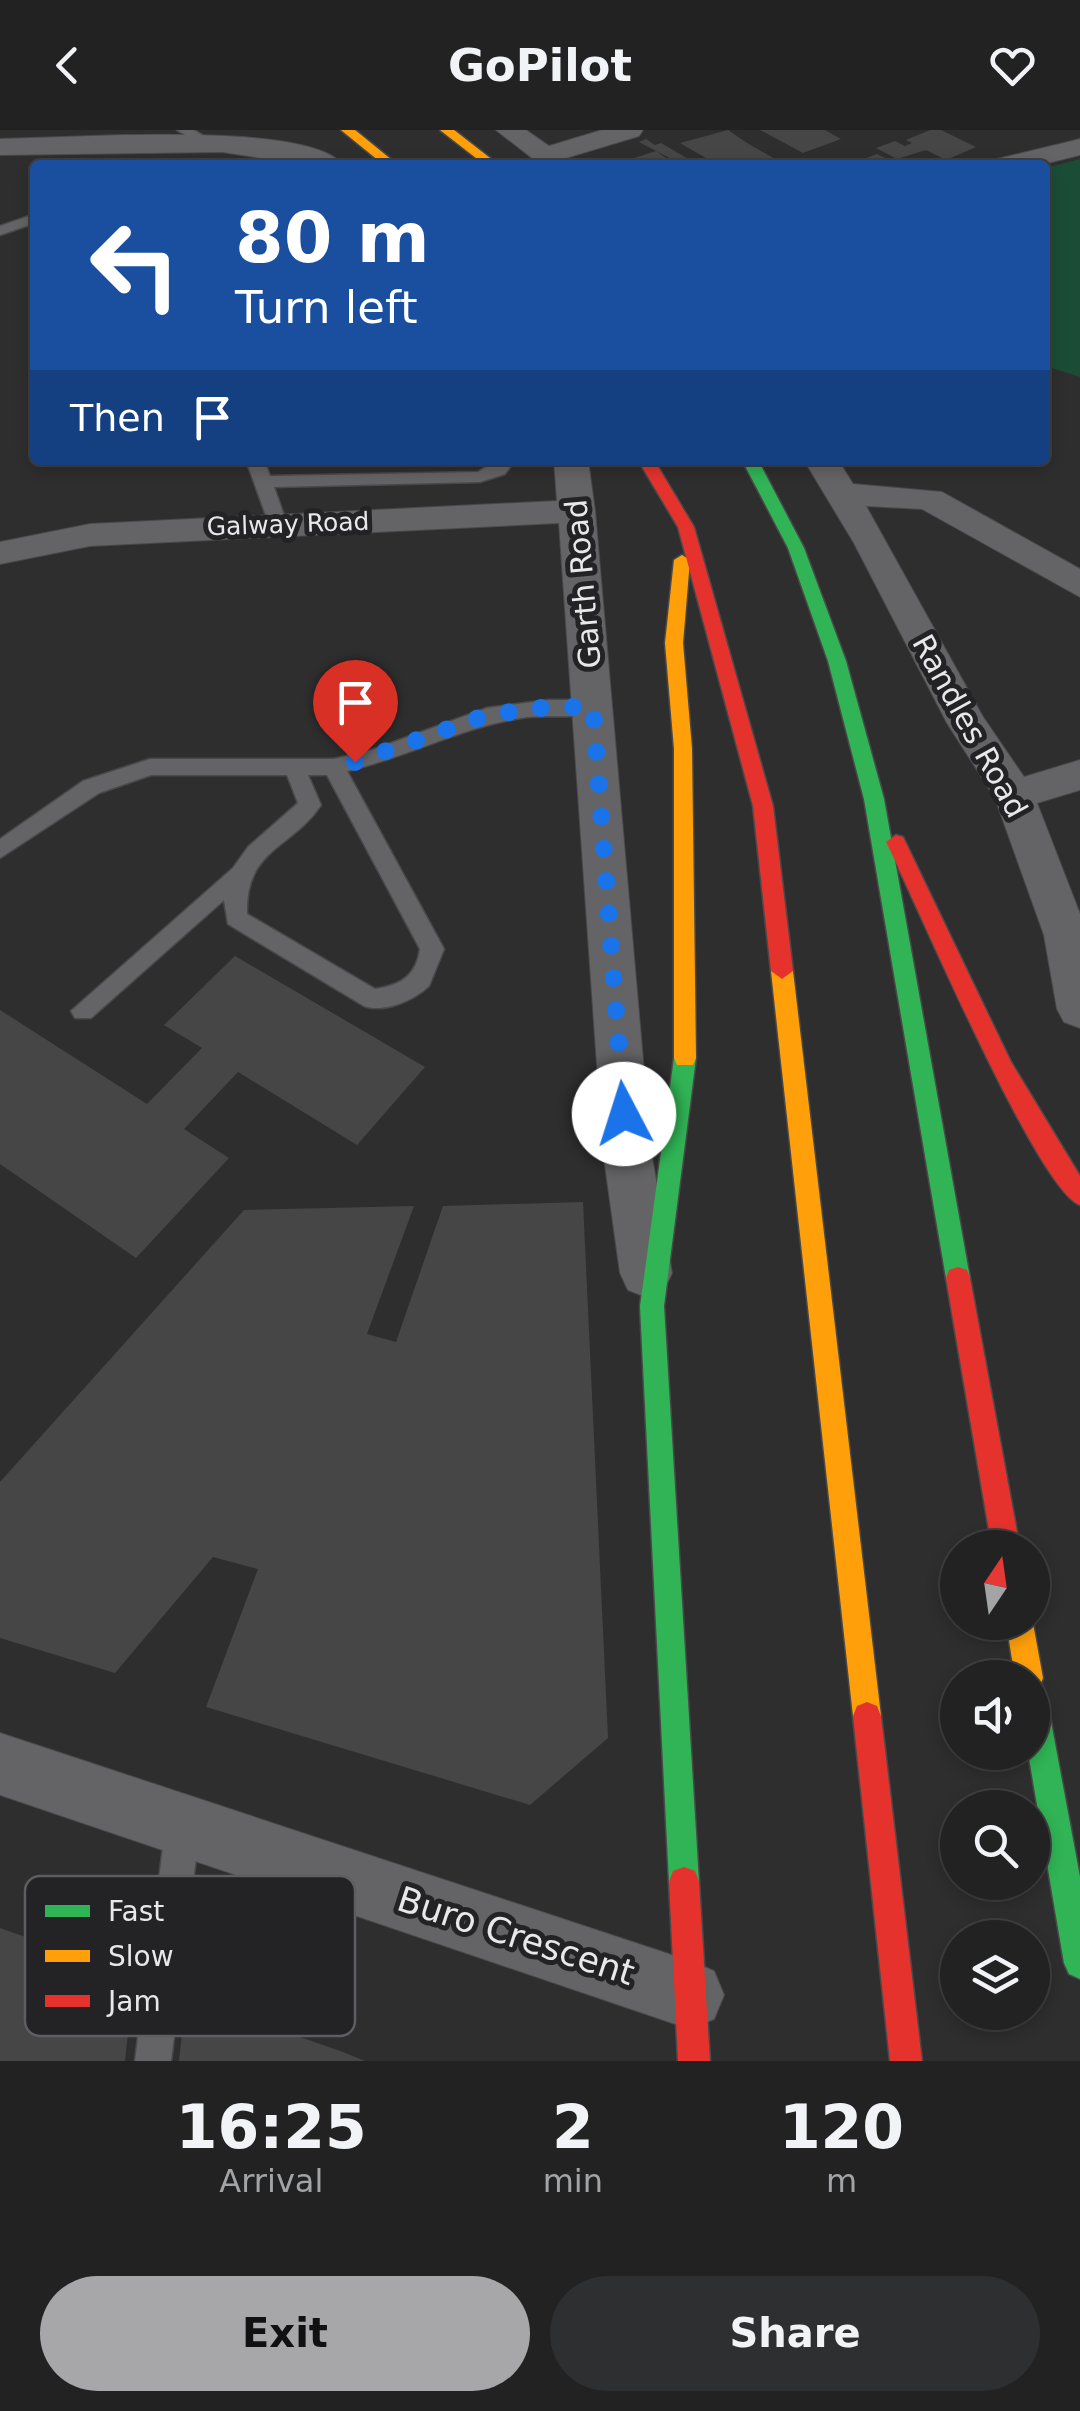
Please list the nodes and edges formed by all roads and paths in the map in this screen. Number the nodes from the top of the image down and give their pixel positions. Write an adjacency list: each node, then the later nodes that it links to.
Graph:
1 (346, 130): 9 (highway)
2 (446, 130): 10 (highway)
3 (509, 130): 11 (street)
4 (630, 130): 11 (street)
5 (193, 135): 6 (street); 8 (street)
6 (0, 147)
7 (1080, 147): 12 (street)
8 (320, 160)
9 (385, 160)
10 (485, 160)
11 (553, 160)
12 (1027, 160)
13 (30, 220): 14 (lane)
14 (0, 231)
15 (258, 465): 21 (lane)
16 (502, 465): 21 (lane)
17 (573, 465): 23 (street, Garth Road)
18 (649, 465): 25 (highway)
19 (752, 465): 33 (highway)
20 (823, 465): 22 (street, Randles Road)
21 (266, 482): 24 (lane)
22 (843, 494): 27 (street); 32 (street, Randles Road)
23 (578, 511): 24 (street, Galway Road); 28 (street, Garth Road)
24 (278, 524): 26 (street, Galway Road)
25 (686, 527): 39 (highway); 52 (highway)
26 (0, 553)
27 (1080, 585)
28 (593, 707): 29 (lane); 39 (street, Garth Road)
29 (334, 767): 30 (lane); 35 (lane)
30 (296, 770): 34 (lane); 35 (lane)
31 (1080, 776): 32 (street)
32 (1014, 795): 36 (street, Randles Road)
33 (874, 800): 38 (highway); 40 (highway)
34 (0, 850)
35 (237, 875): 37 (lane)
36 (1079, 990)
37 (83, 1011)
38 (1080, 1194)
39 (652, 1306): 48 (highway)
40 (1003, 1530)
41 (0, 1764): 43 (street, Buro Crescent)
42 (1045, 1770): 47 (highway)
43 (183, 1825): 44 (lane); 45 (street, Buro Crescent)
44 (177, 1876)
45 (336, 1876)
46 (355, 1882): 48 (street, Buro Crescent)
47 (1080, 1962)
48 (690, 1994): 51 (highway)
49 (156, 2036): 50 (lane)
50 (153, 2061)
51 (694, 2061)
52 (906, 2061)

